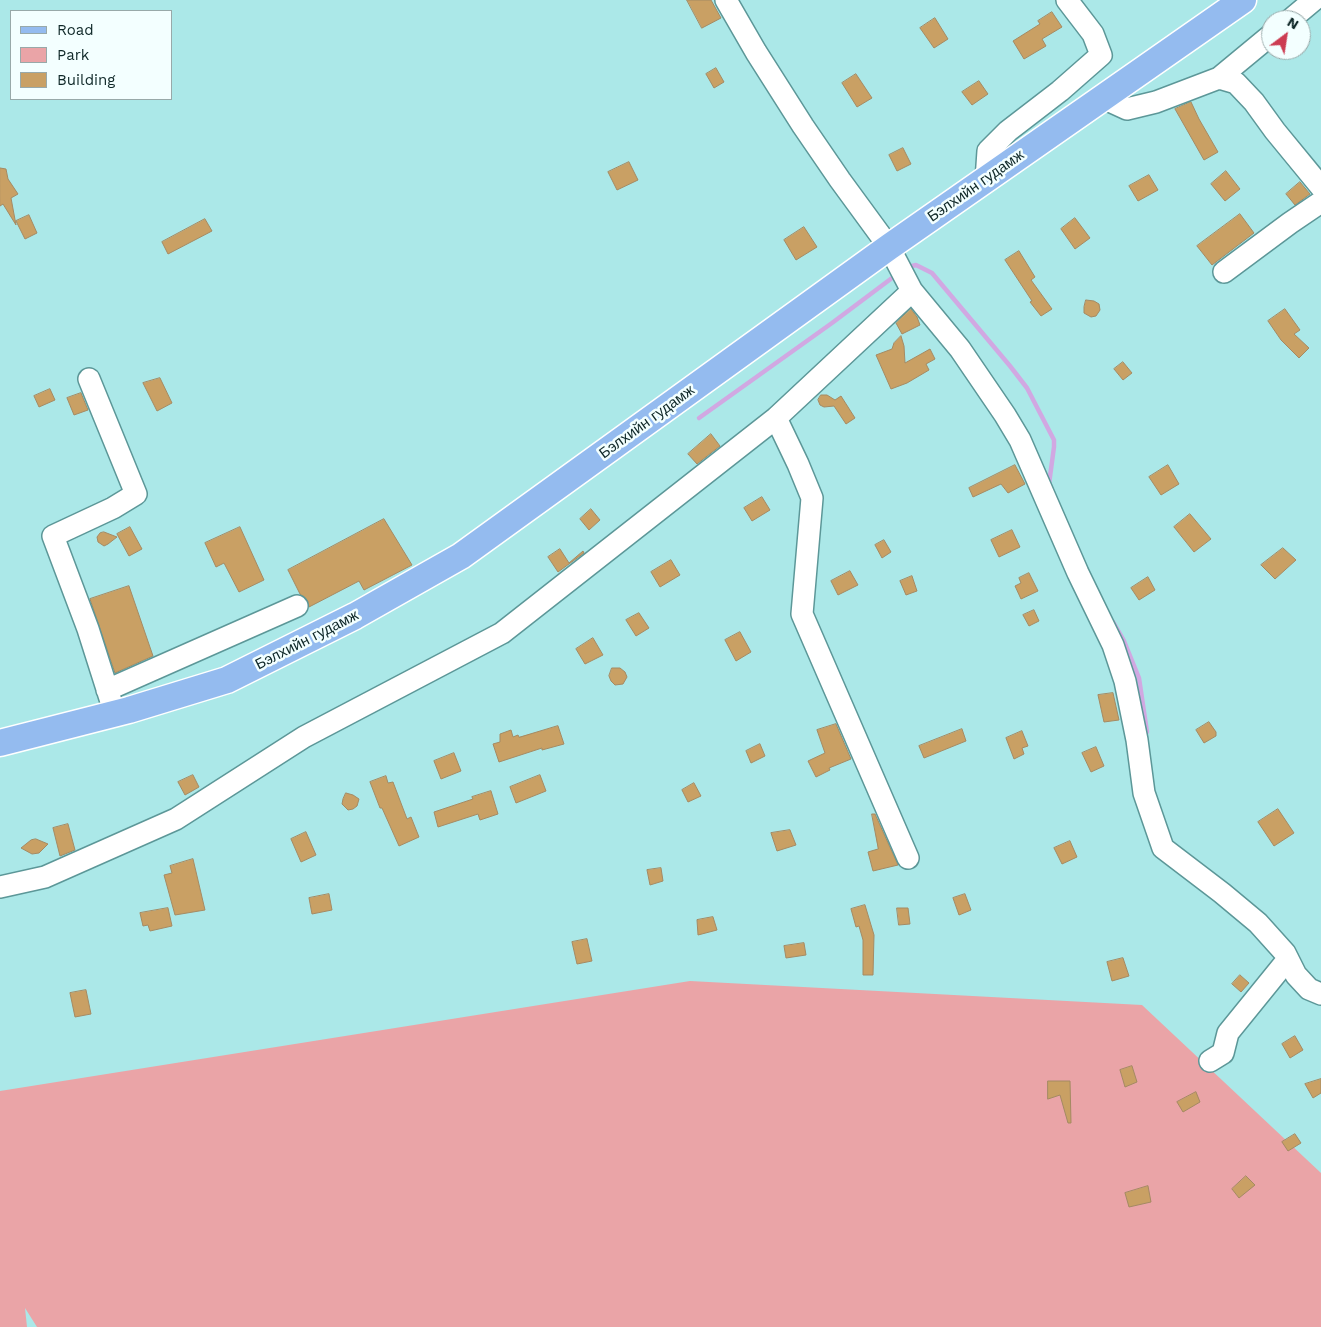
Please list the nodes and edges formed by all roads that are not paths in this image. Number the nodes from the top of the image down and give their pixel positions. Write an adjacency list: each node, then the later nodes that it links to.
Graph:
1 (726, 0): 12 (street)
2 (1067, 0): 9 (street)
3 (1243, 0): 8 (main road, Бэлхийн гудамж)
4 (1314, 0): 5 (street)
5 (1302, 10)
6 (1261, 43): 7 (street)
7 (1219, 78): 8 (street); 10 (street)
8 (1103, 98): 9 (main road, Бэлхийн гудамж)
9 (986, 180): 12 (main road, Бэлхийн гудамж)
10 (1321, 187)
11 (1321, 202): 13 (street)
12 (889, 247): 14 (street); 18 (main road, Бэлхийн гудамж)
13 (1224, 272)
14 (912, 291): 16 (street); 22 (street)
15 (89, 379): 18 (street)
16 (776, 418): 20 (street); 21 (street)
17 (296, 606): 18 (street)
18 (111, 702): 19 (main road, Бэлхийн гудамж)
19 (0, 743)
20 (908, 858)
21 (0, 887)
22 (1288, 959): 23 (street); 24 (street)
23 (1321, 994)
24 (1210, 1061)

